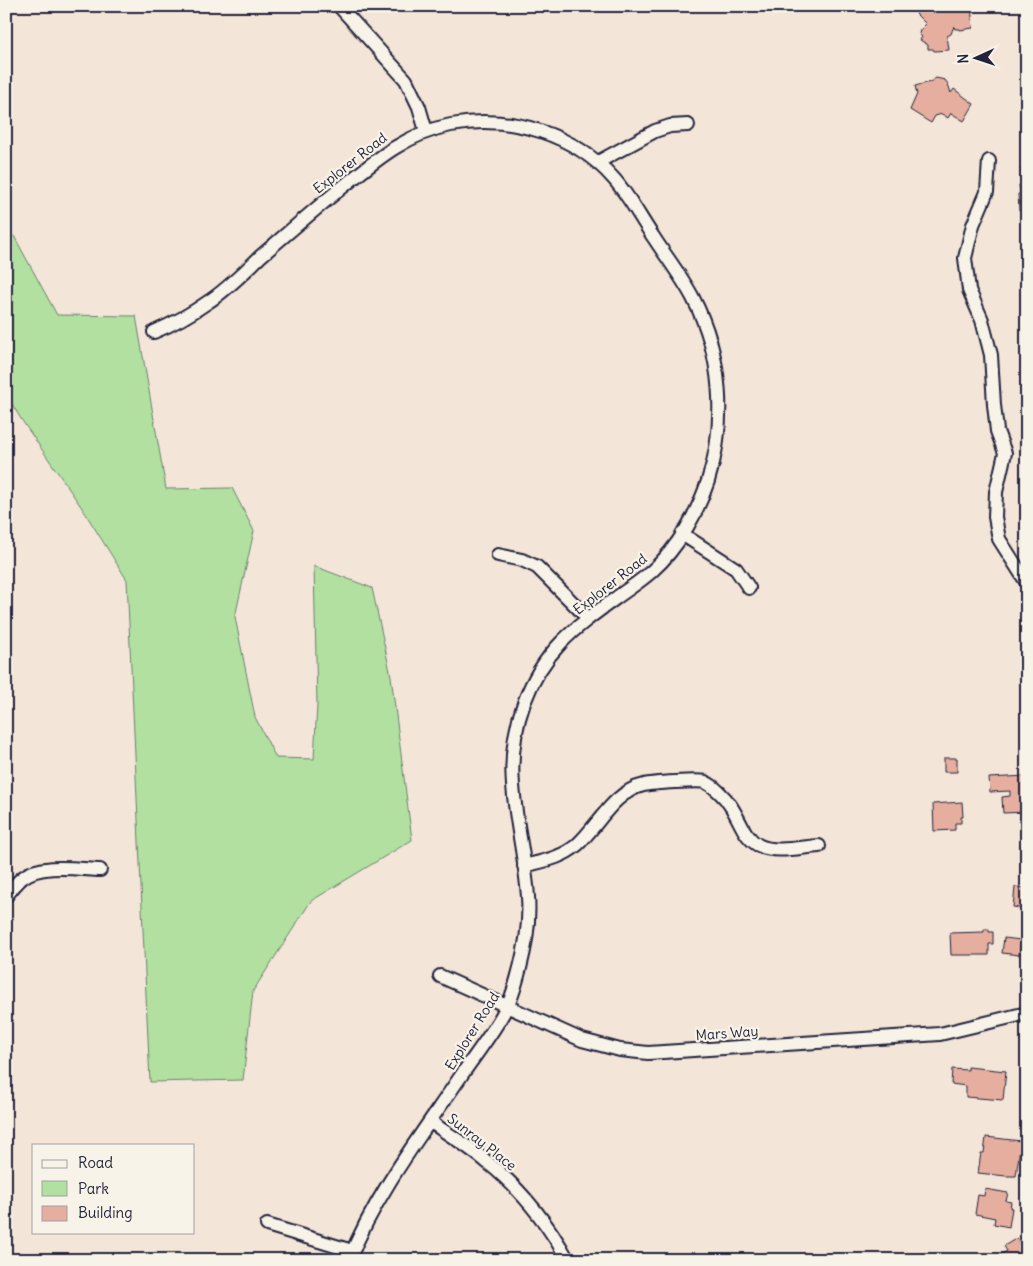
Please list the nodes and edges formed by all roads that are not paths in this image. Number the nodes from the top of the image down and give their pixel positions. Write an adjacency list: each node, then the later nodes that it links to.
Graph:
1 (339, 6): 3 (street)
2 (688, 125): 5 (street)
3 (426, 131): 5 (street, Explorer Road); 6 (street, Explorer Road)
4 (989, 161): 9 (street)
5 (598, 162): 7 (street, Explorer Road)
6 (154, 332)
7 (682, 534): 10 (street); 11 (street, Explorer Road)
8 (498, 555): 11 (street)
9 (1027, 583)
10 (749, 588)
11 (588, 618): 13 (street, Explorer Road)
12 (819, 846): 13 (street)
13 (524, 866): 17 (street, Explorer Road)
14 (100, 870): 15 (street)
15 (6, 896)
16 (440, 976): 17 (street, Mars Way)
17 (508, 1006): 18 (street, Mars Way); 19 (street, Explorer Road)
18 (1027, 1013)
19 (431, 1122): 21 (street, Explorer Road); 22 (street, Sunray Place)
20 (267, 1225): 21 (street)
21 (350, 1255)
22 (568, 1260)

